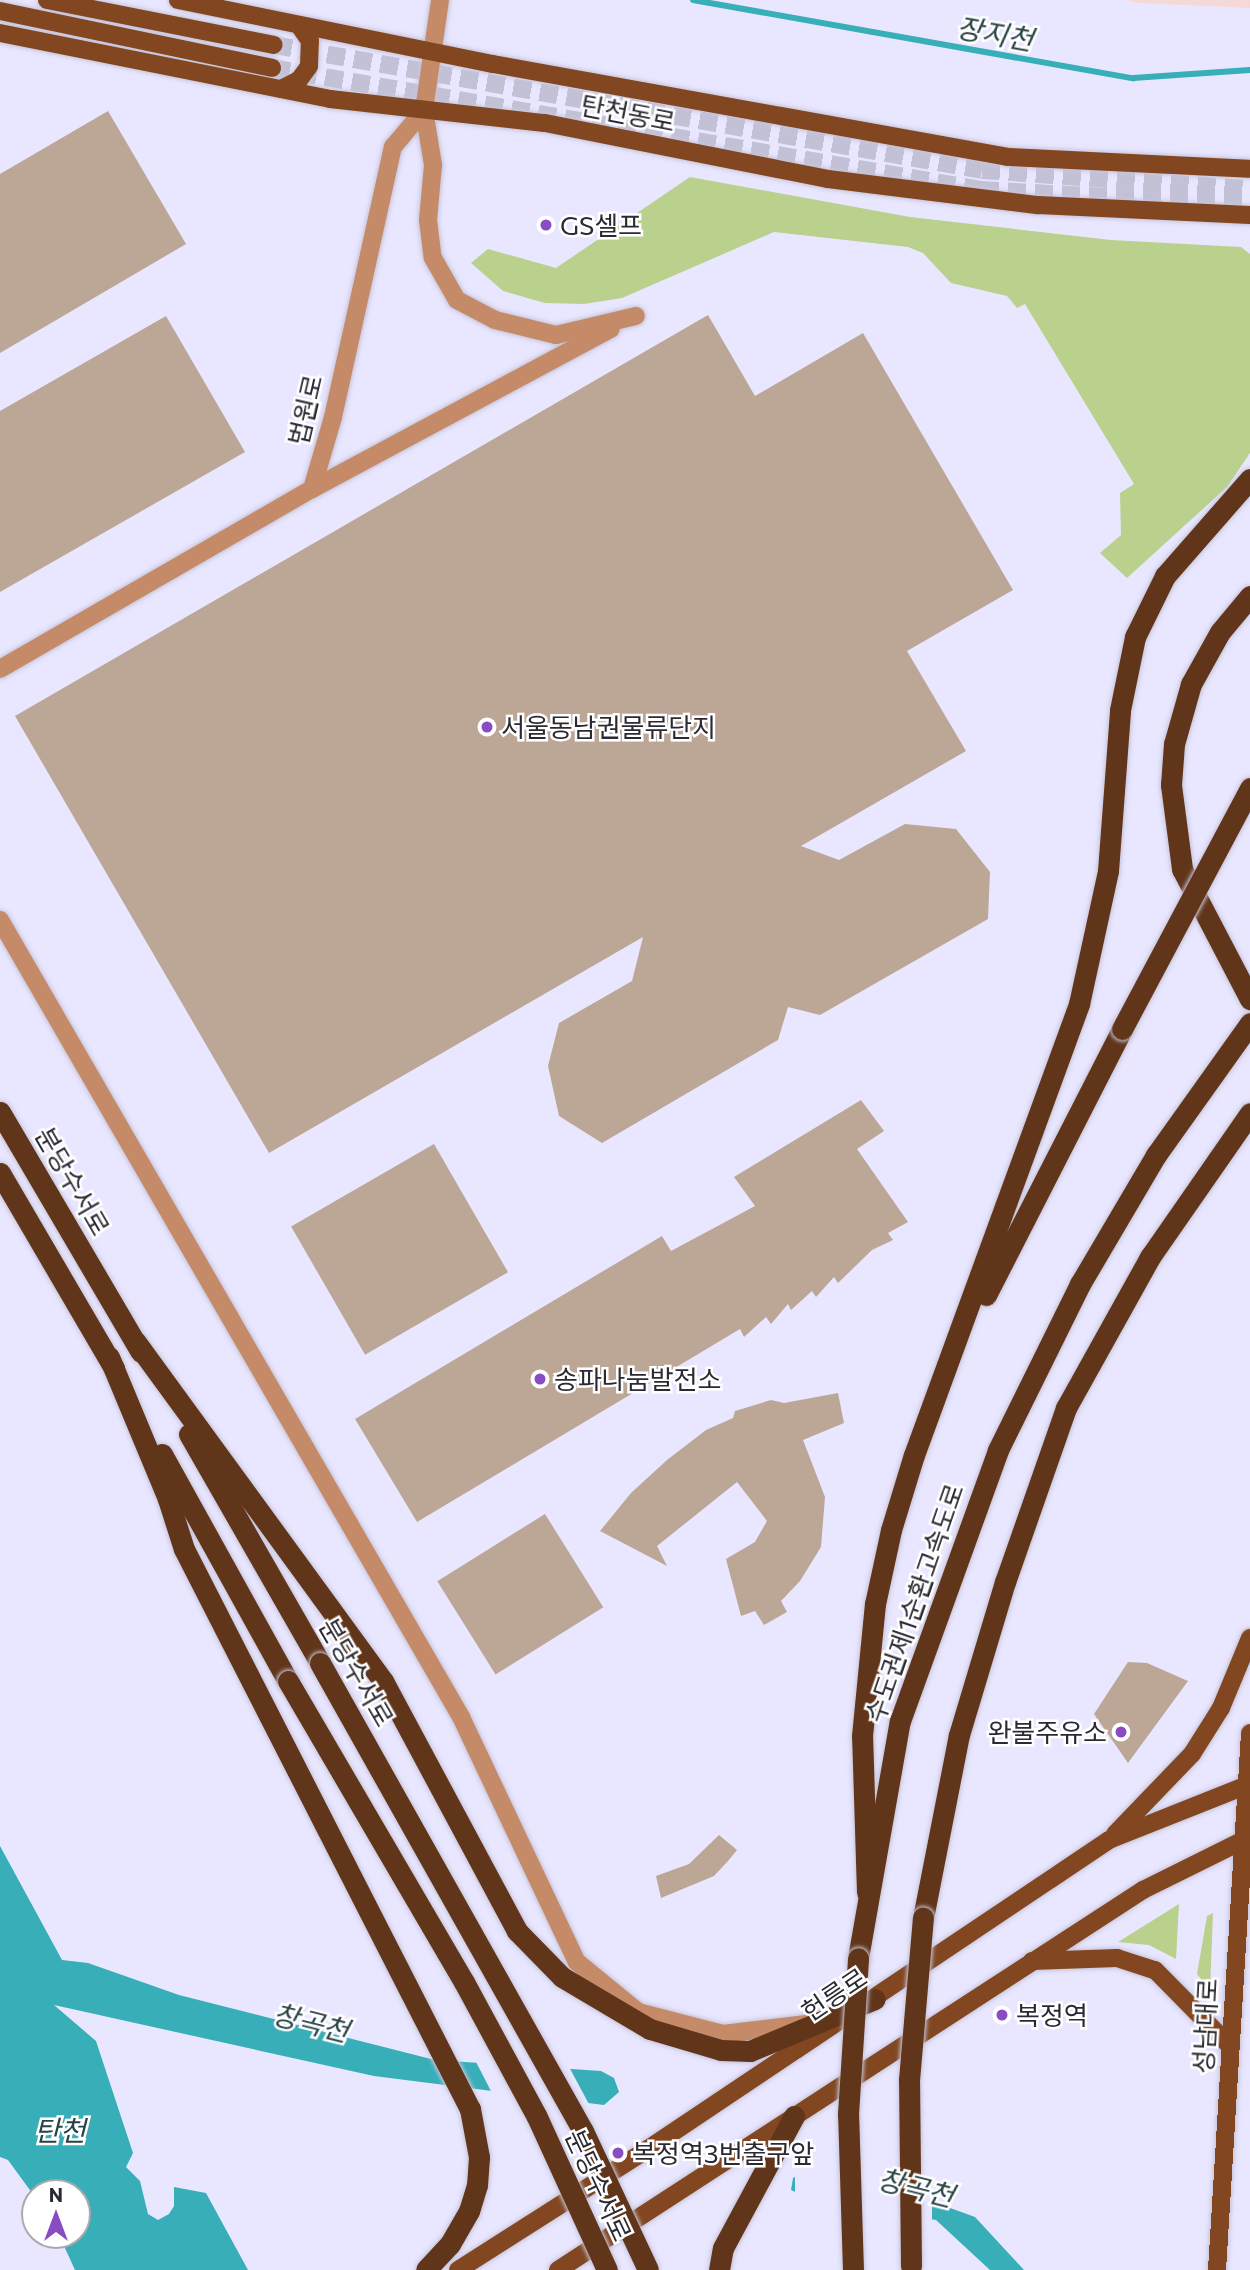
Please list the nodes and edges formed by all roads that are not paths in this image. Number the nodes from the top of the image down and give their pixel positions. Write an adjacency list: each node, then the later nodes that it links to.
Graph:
1 (47, 0): 7 (main road)
2 (178, 0): 5 (main road, 탄천동로)
3 (440, 0): 8 (street)
4 (0, 11): 9 (main road)
5 (299, 25): 8 (main road, 탄천동로); 10 (main road)
6 (0, 33): 10 (main road, 탄천동로)
7 (274, 45)
8 (433, 50): 11 (street); 12 (main road, 탄천동로)
9 (272, 68)
10 (281, 89): 11 (main road, 탄천동로)
11 (424, 110): 13 (main road, 탄천동로); 15 (street, 법원로); 15 (street)
12 (1250, 169)
13 (1250, 215)
14 (1250, 479): 27 (highway)
15 (312, 489): 17 (street)
16 (1250, 596): 20 (highway)
17 (0, 669)
18 (1250, 788): 27 (highway, bridge)
19 (0, 920): 36 (street)
20 (1250, 999)
21 (1250, 1023): 33 (highway, 수도권제1순환고속도로)
22 (0, 1112): 25 (highway, 분당수서로)
23 (1246, 1119): 39 (highway, bridge)
24 (0, 1173): 26 (highway, 분당수서로)
25 (135, 1341): 36 (highway); 44 (highway, 분당수서로, bridge)
26 (108, 1357): 40 (highway); 43 (highway, 분당수서로, bridge)
27 (945, 1372): 33 (highway)
28 (1250, 1638): 32 (main road)
29 (1250, 1733): 30 (main road, 성남대로)
30 (1248, 1785): 31 (main road, 성남대로); 32 (main road, 헌릉로)
31 (1246, 1839): 34 (main road); 37 (main road, 성남대로)
32 (1110, 1840): 35 (main road, 헌릉로)
33 (867, 1892): 46 (highway, 수도권제1순환고속도로, bridge)
34 (1032, 1961): 37 (main road); 38 (main road)
35 (874, 1999): 36 (highway); 41 (main road, 헌릉로)
36 (820, 2022)
37 (1230, 2046): 47 (main road, 성남대로)
38 (794, 2116): 42 (main road); 45 (highway)
39 (911, 2268)
40 (426, 2270)
41 (458, 2270)
42 (558, 2270)
43 (607, 2270)
44 (648, 2270)
45 (719, 2270)
46 (853, 2270)
47 (1217, 2270)

